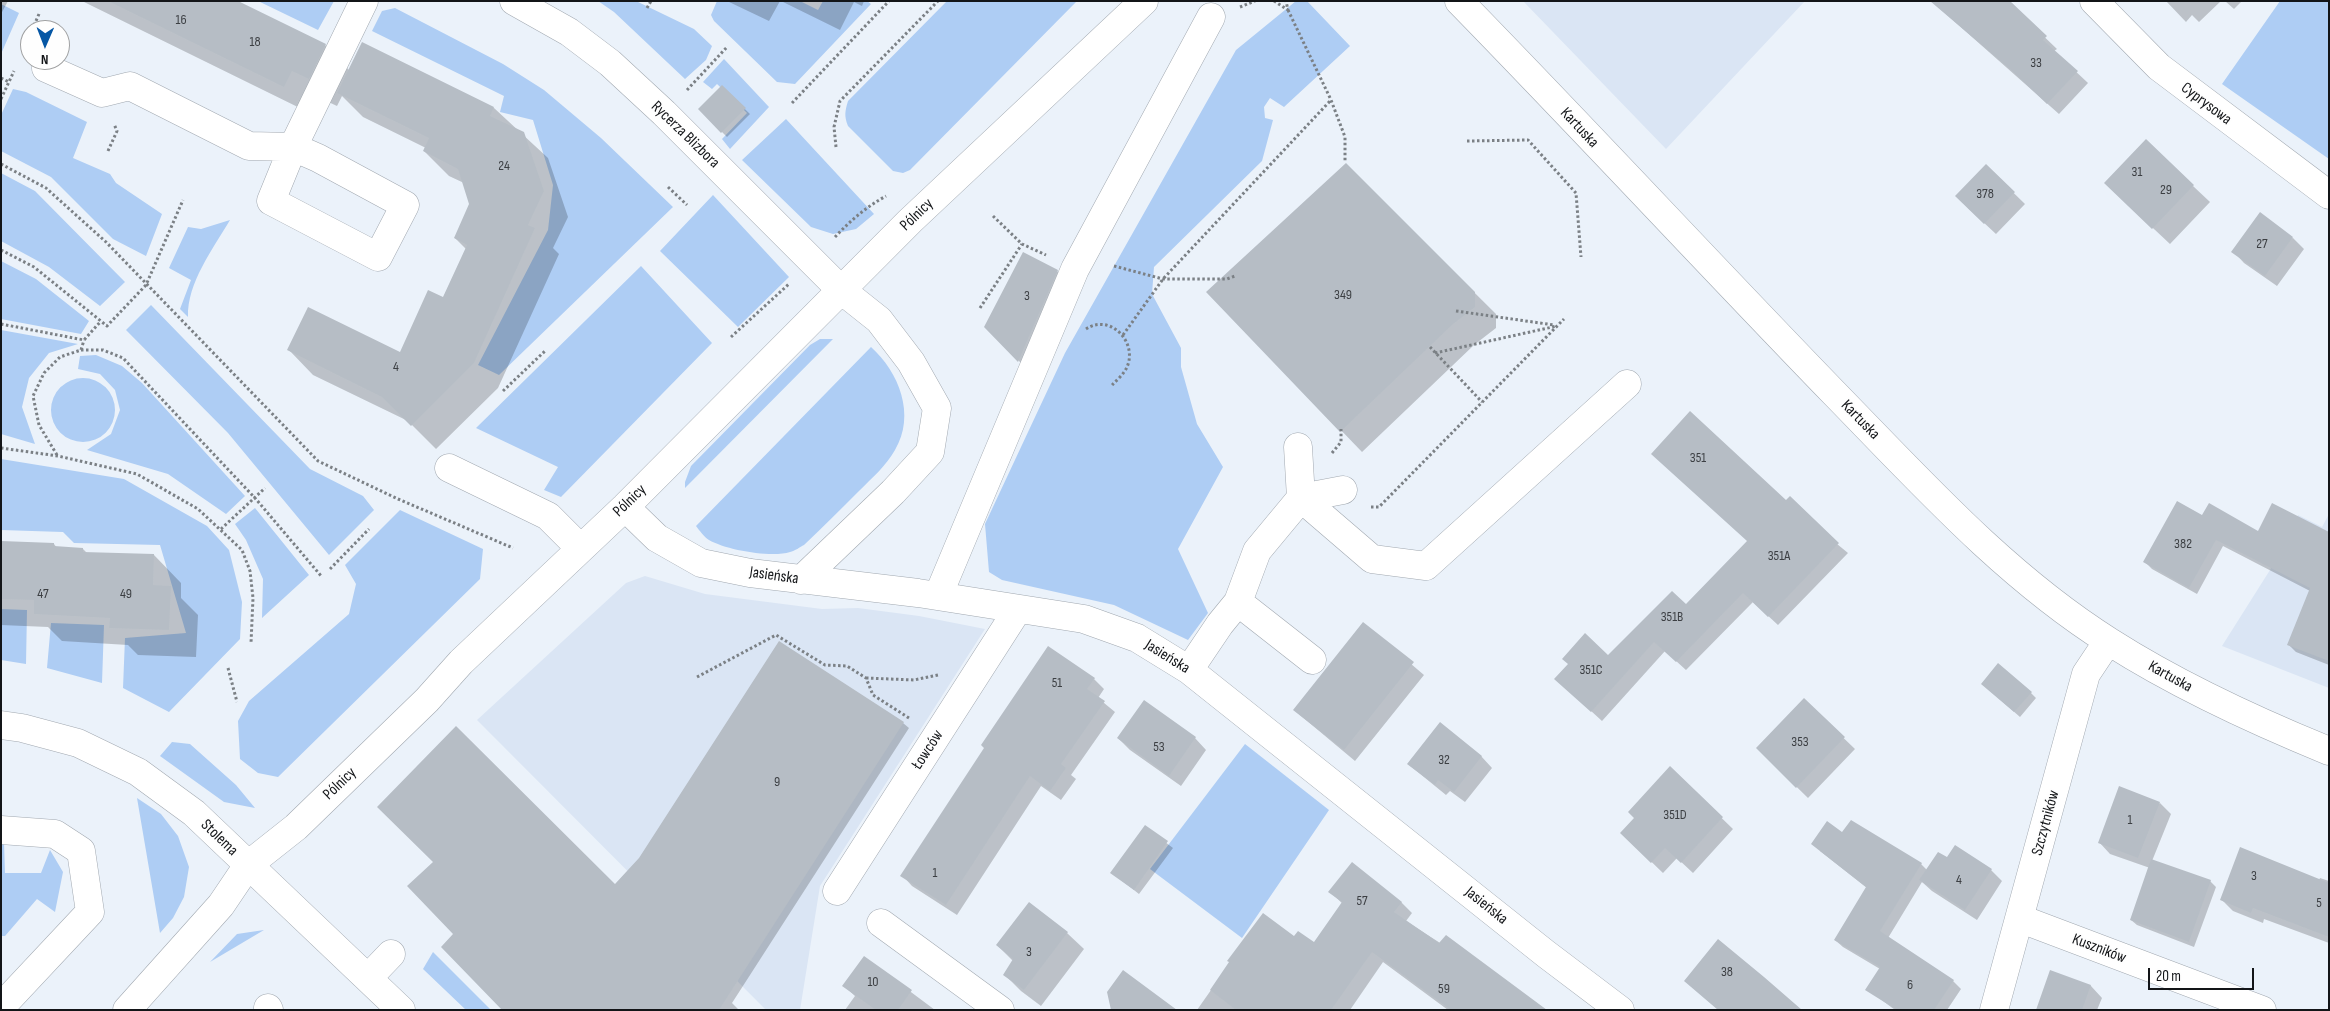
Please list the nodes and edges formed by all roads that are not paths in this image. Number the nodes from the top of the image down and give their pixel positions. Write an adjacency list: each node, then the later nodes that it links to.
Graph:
1 (364, 1): 8 (street)
2 (514, 1): 10 (street, Rycerza Blizbora)
3 (1144, 1): 10 (street, Pólnicy)
4 (1459, 1): 22 (street, Kartuska)
5 (2094, 1): 9 (street, Cyprysowa)
6 (1211, 17): 19 (street)
7 (50, 70): 8 (street)
8 (293, 147): 8 (street)
9 (2329, 195)
10 (840, 290): 16 (street, Pólnicy); 18 (street, Rycerza Blizbora)
11 (1627, 384): 15 (street)
12 (1298, 447): 15 (street)
13 (449, 468): 17 (street)
14 (1343, 490): 15 (street)
15 (1300, 498): 20 (street)
16 (625, 507): 17 (street, Pólnicy); 18 (street, Jasieńska)
17 (580, 548): 28 (street, Pólnicy)
18 (800, 580): 19 (street, Jasieńska)
19 (938, 596): 21 (street, Jasieńska)
20 (1238, 602): 23 (street); 24 (street)
21 (1018, 609): 24 (street, Jasieńska); 29 (street, Łowców)
22 (2108, 642): 26 (street, Kartuska); 30 (street, Szczytników)
23 (1312, 660)
24 (1189, 670): 38 (street, Jasieńska)
25 (1, 726): 28 (street, Stolema)
26 (2329, 751)
27 (1, 830): 34 (street)
28 (248, 865): 33 (street, Stolema); 35 (street, Pólnicy)
29 (837, 891)
30 (2020, 920): 39 (street, Szczytników); 40 (street, Kuszników)
31 (881, 923): 37 (street)
32 (391, 954): 33 (street)
33 (369, 977): 36 (street, Stolema)
34 (1, 1007)
35 (127, 1010)
36 (401, 1010)
37 (1000, 1010)
38 (1620, 1010)
39 (1994, 1010)
40 (2262, 1010)

